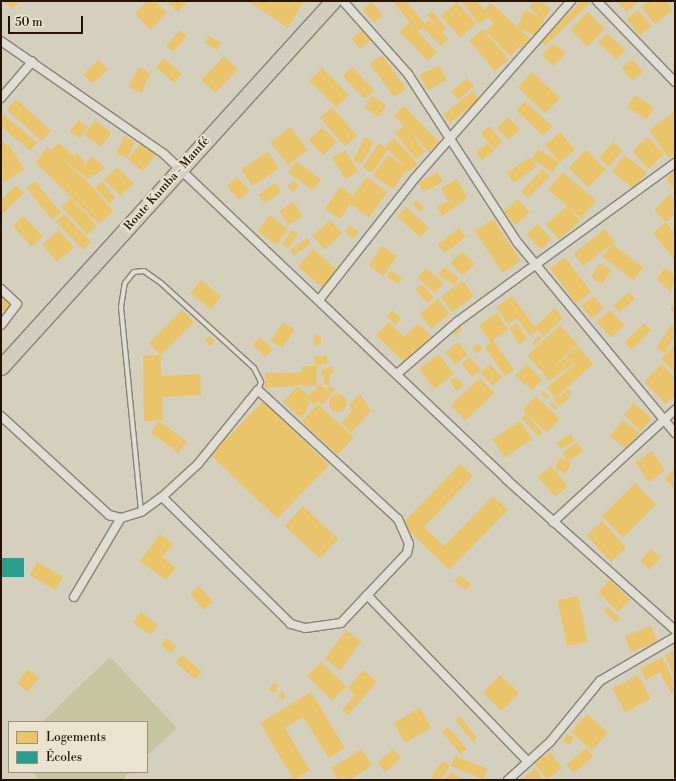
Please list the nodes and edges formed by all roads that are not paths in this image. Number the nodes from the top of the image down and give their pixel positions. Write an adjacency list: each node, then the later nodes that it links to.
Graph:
1 (571, 1): 8 (street)
2 (597, 1): 6 (street)
3 (333, 2): 8 (street); 10 (highway, Route Kumba - Mamfé)
4 (1, 42): 5 (street)
5 (32, 62): 7 (street); 10 (street)
6 (675, 82)
7 (1, 98)
8 (450, 140): 11 (street); 13 (street)
9 (675, 163): 11 (street)
10 (181, 169): 13 (street); 15 (highway, Route Kumba - Mamfé)
11 (537, 266): 16 (street); 20 (street)
12 (1, 289): 14 (street)
13 (319, 300): 16 (street)
14 (1, 325)
15 (1, 367)
16 (397, 374): 25 (street)
17 (258, 390): 22 (street); 23 (lane); 26 (street)
18 (675, 410): 20 (street)
19 (1, 416): 24 (street)
20 (664, 419): 21 (street); 25 (street)
21 (675, 433)
22 (162, 497): 23 (street); 26 (street)
23 (141, 512): 24 (street)
24 (121, 518): 27 (street)
25 (553, 522): 28 (street)
26 (367, 595): 30 (street)
27 (74, 597)
28 (675, 630)
29 (675, 637): 30 (street)
30 (528, 762): 31 (street)
31 (508, 780)

